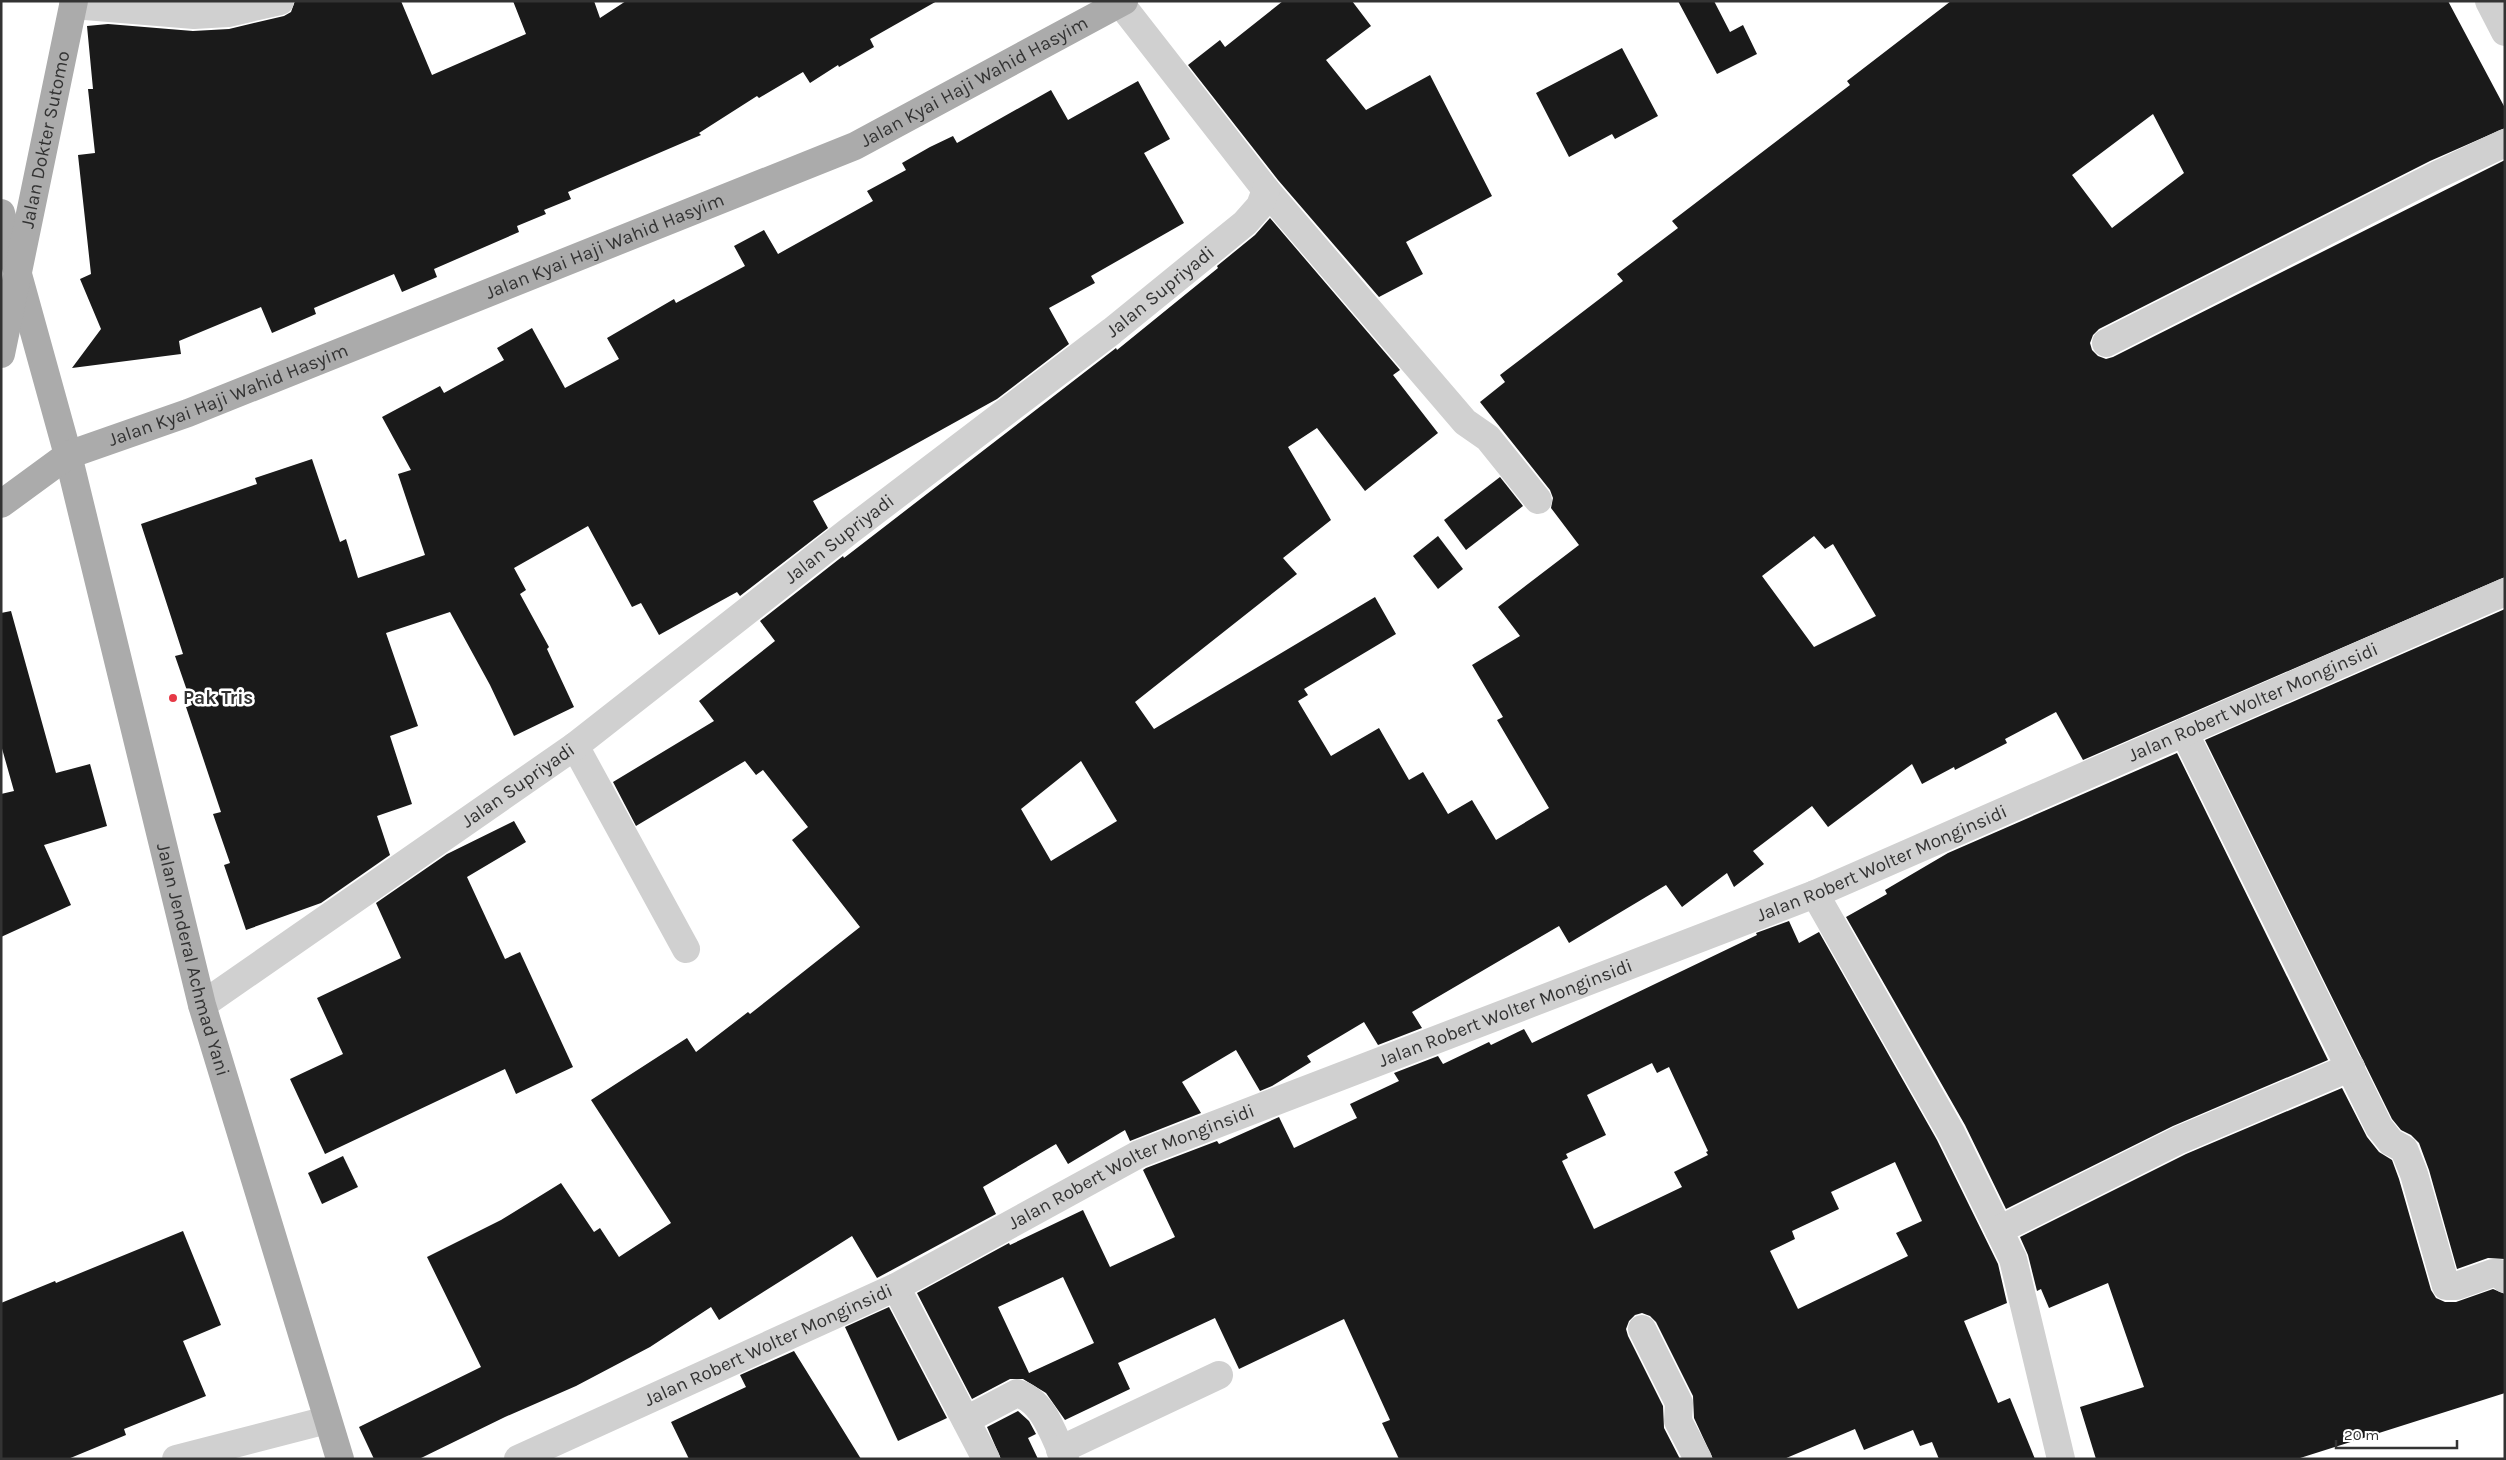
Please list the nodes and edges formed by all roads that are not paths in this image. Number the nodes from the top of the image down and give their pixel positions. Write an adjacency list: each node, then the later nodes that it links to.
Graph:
1 (280, 1): 4 (street)
2 (2489, 1): 5 (street)
3 (1122, 2): 7 (street); 12 (main road, Jalan Kyai Haji Wahid Hasyim)
4 (73, 3): 9 (main road, Jalan Dokter Sutomo)
5 (2505, 32)
6 (2505, 143): 10 (street)
7 (1266, 190): 13 (street); 17 (street, Jalan Supriyadi)
8 (1, 213): 9 (main road, Jalan Jenderal Achmad Yani)
9 (19, 278): 11 (main road, Jalan Dokter Sutomo); 12 (main road, Jalan Jenderal Achmad Yani)
10 (2106, 343)
11 (1, 354)
12 (68, 455): 14 (main road, Jalan Kyai Haji Wahid Hasyim); 20 (main road, Jalan Jenderal Achmad Yani)
13 (1538, 500)
14 (1, 504)
15 (2505, 592): 16 (street, Jalan Robert Wolter Monginsidi)
16 (2184, 732): 18 (street, Jalan Robert Wolter Monginsidi); 21 (street)
17 (575, 746): 19 (street); 20 (street, Jalan Supriyadi)
18 (1815, 894): 22 (street); 24 (street, Jalan Robert Wolter Monginsidi)
19 (686, 949)
20 (202, 1005): 27 (main road, Jalan Jenderal Achmad Yani)
21 (2351, 1067): 22 (street); 23 (street)
22 (1999, 1230): 35 (street)
23 (2505, 1279)
24 (896, 1287): 28 (street); 32 (street, Jalan Robert Wolter Monginsidi)
25 (1642, 1329): 34 (street)
26 (1219, 1375): 29 (street)
27 (326, 1420): 30 (street); 31 (main road, Jalan Jenderal Achmad Yani)
28 (966, 1420): 29 (street); 33 (street)
29 (1062, 1454)
30 (176, 1459)
31 (340, 1459)
32 (518, 1459)
33 (986, 1459)
34 (1698, 1459)
35 (2061, 1459)

